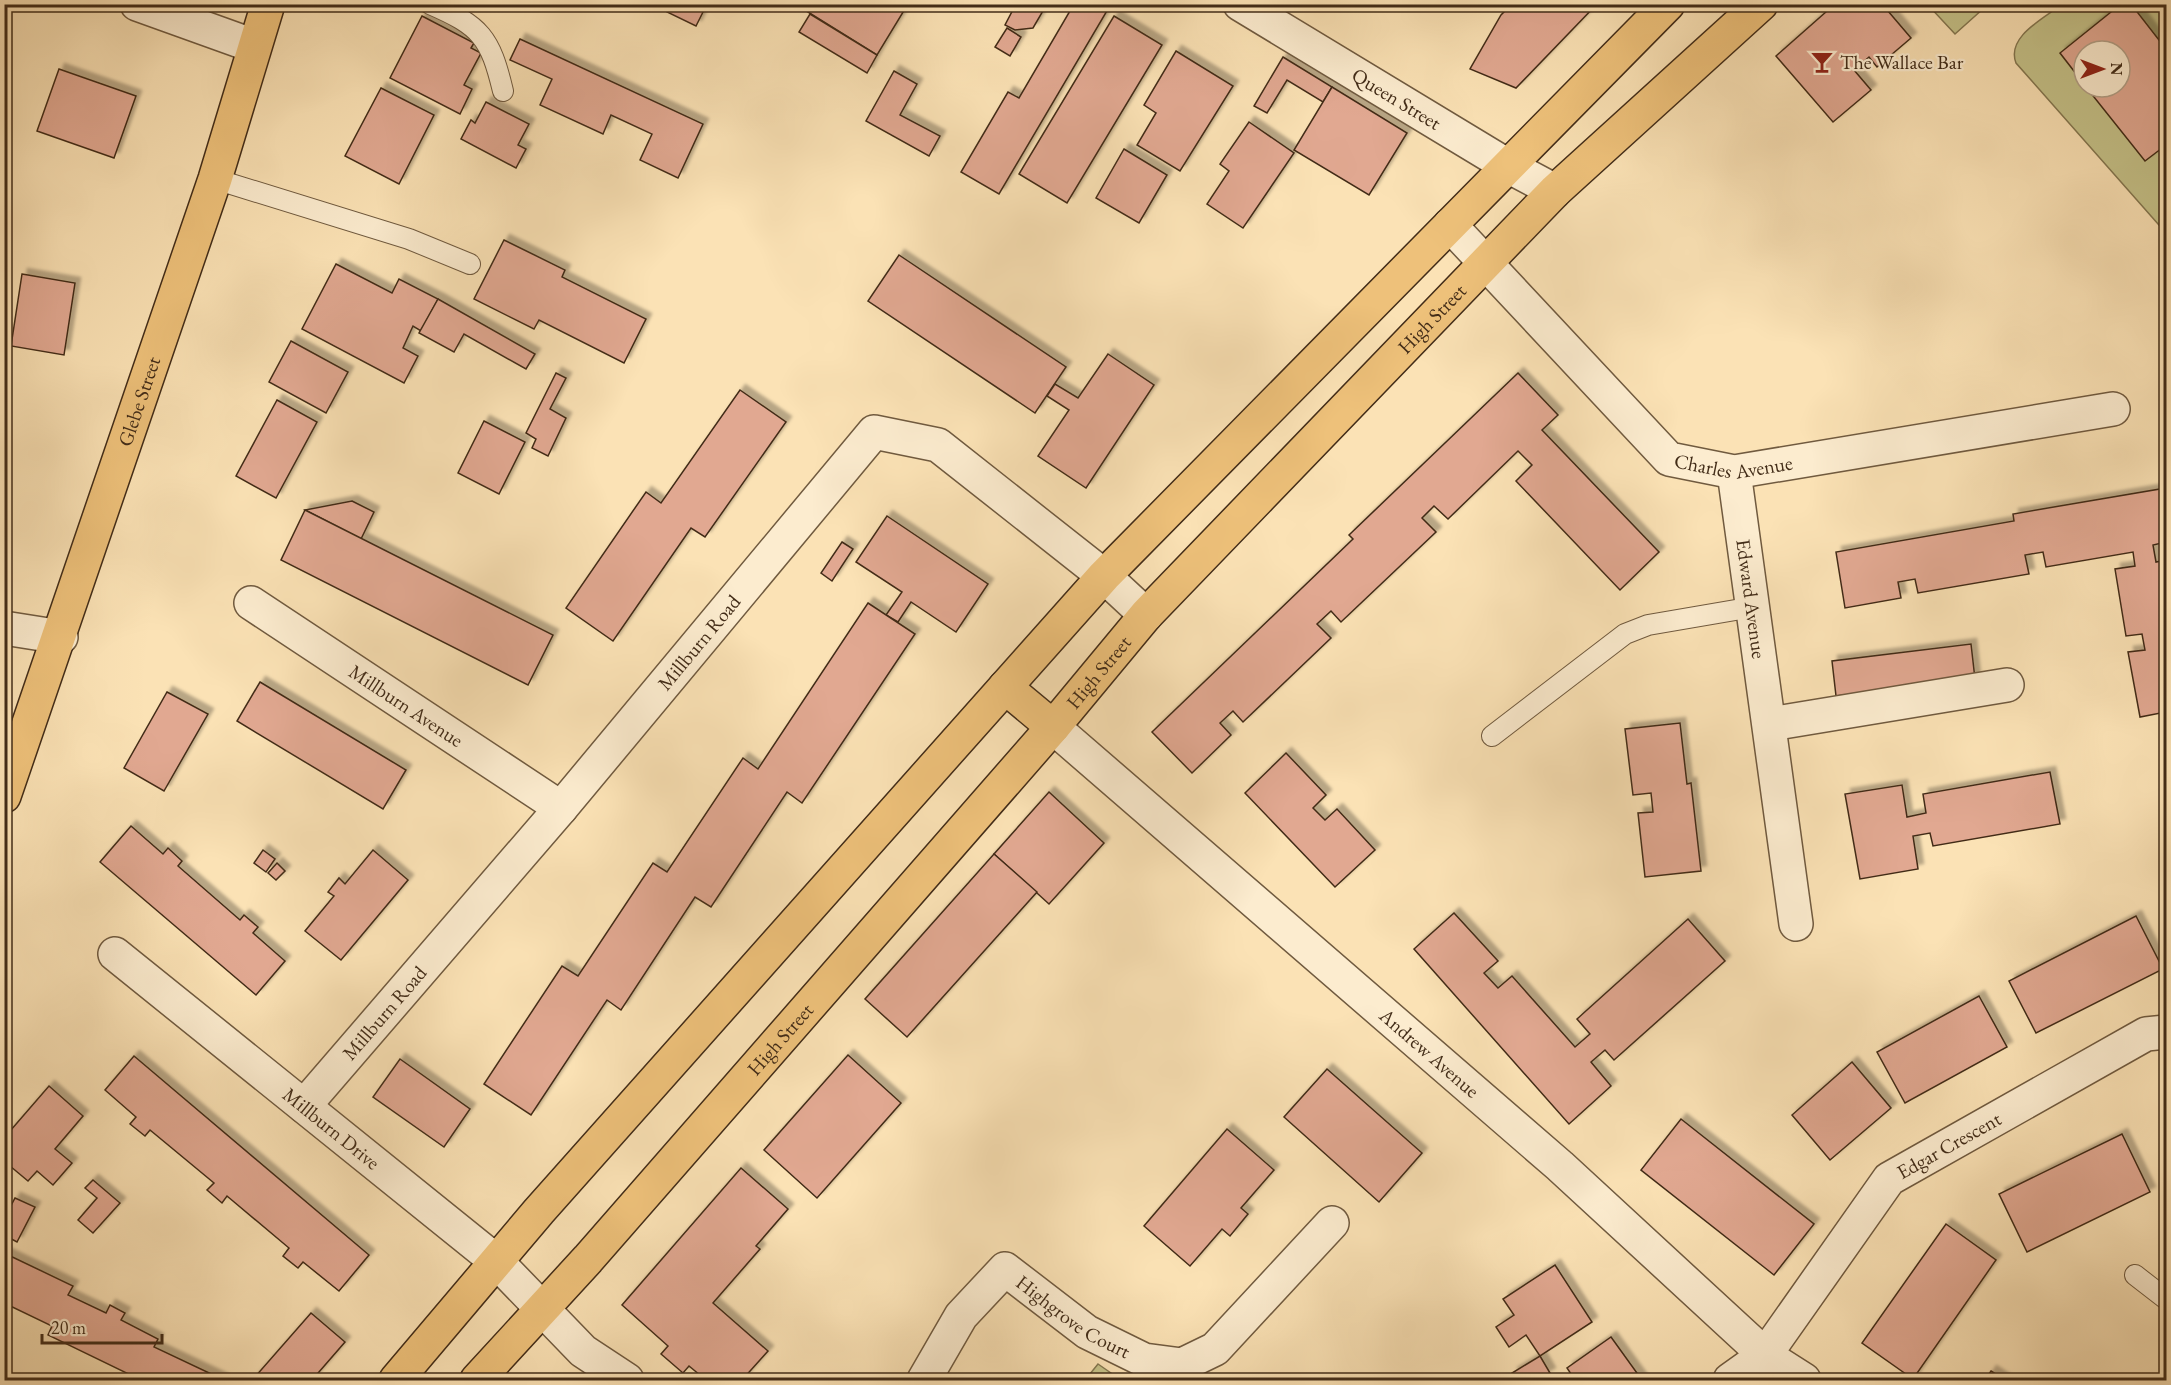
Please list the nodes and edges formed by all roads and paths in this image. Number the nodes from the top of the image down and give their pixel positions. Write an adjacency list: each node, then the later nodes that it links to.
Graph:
1 (137, 4): 7 (street)
2 (268, 4): 7 (main road, Glebe Street)
3 (430, 4): 8 (lane)
4 (1240, 4): 9 (street, Queen Street)
5 (1668, 4): 9 (main road)
6 (1761, 4): 11 (main road, High Street)
7 (255, 46): 10 (main road, Glebe Street)
8 (503, 91)
9 (1508, 166): 11 (street, Queen Street); 12 (main road)
10 (215, 179): 14 (lane); 22 (main road, Glebe Street)
11 (1554, 191): 13 (main road, High Street)
12 (1450, 225): 13 (street, Charles Avenue); 17 (main road)
13 (1486, 262): 16 (street, Charles Avenue); 20 (main road, High Street)
14 (470, 264)
15 (2113, 409): 16 (street, Charles Avenue)
16 (1734, 472): 19 (street, Edward Avenue)
17 (1104, 576): 20 (street, Millburn Road); 24 (main road); 29 (street, Millburn Road)
18 (251, 603): 29 (street, Millburn Avenue)
19 (1753, 607): 25 (street, Edward Avenue); 27 (lane)
20 (1146, 615): 26 (main road, High Street)
21 (4, 628): 22 (street)
22 (61, 637): 28 (main road, Glebe Street)
23 (2007, 685): 25 (street)
24 (1005, 687): 26 (main road); 35 (main road)
25 (1770, 724): 30 (street, Edward Avenue)
26 (1053, 727): 38 (main road, High Street); 39 (street, Andrew Avenue)
27 (1492, 736)
28 (4, 796)
29 (561, 808): 33 (street, Millburn Road)
30 (1796, 924)
31 (115, 954): 33 (street, Millburn Drive)
32 (2166, 1032): 39 (street, Edgar Crescent)
33 (304, 1106): 35 (street, Millburn Drive)
34 (1332, 1223): 43 (street, Highgrove Court)
35 (496, 1261): 38 (street, Millburn Drive); 40 (main road)
36 (2135, 1275): 37 (lane)
37 (2166, 1299)
38 (540, 1309): 41 (main road, High Street); 42 (street, Millburn Drive)
39 (1765, 1355): 44 (street, Edgar Crescent); 45 (street, Andrew Avenue)
40 (396, 1380)
41 (477, 1380)
42 (627, 1380)
43 (924, 1380)
44 (1730, 1380)
45 (1804, 1380)

